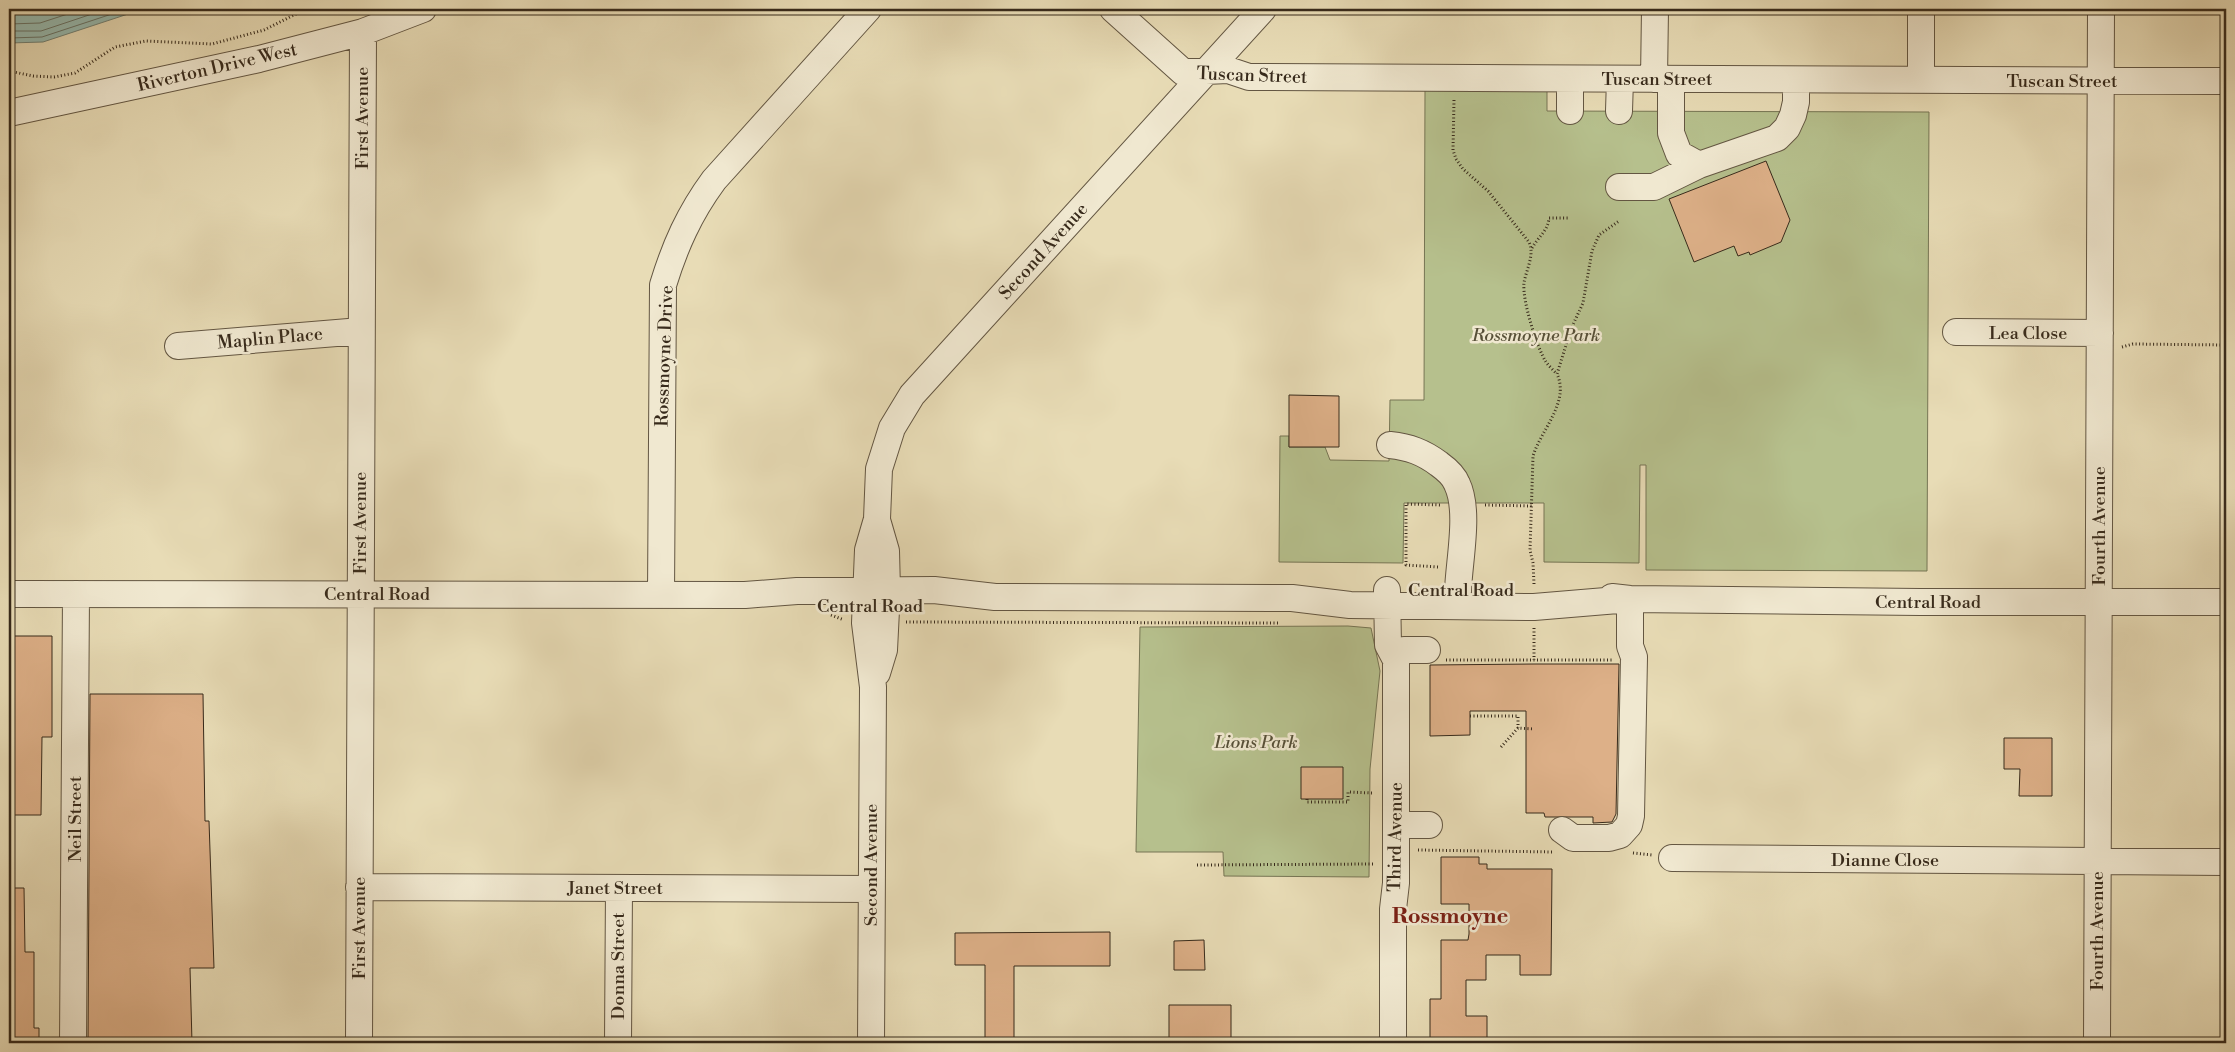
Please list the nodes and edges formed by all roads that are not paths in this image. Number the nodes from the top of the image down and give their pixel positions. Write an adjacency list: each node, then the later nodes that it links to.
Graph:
1 (423, 9): 8 (street, Riverton Drive West)
2 (868, 9): 31 (street, Rossmoyne Drive)
3 (1113, 9): 9 (street, Tuscan Street)
4 (1263, 9): 9 (street, Second Avenue)
5 (1655, 9): 12 (street)
6 (1921, 9): 14 (street)
7 (2101, 9): 15 (street, Fourth Avenue)
8 (362, 32): 19 (street, Riverton Drive West); 22 (street, First Avenue)
9 (1206, 71): 10 (street, Tuscan Street); 32 (street, Second Avenue)
10 (1570, 78): 11 (street, Tuscan Street); 17 (street)
11 (1620, 79): 12 (street, Tuscan Street); 18 (street)
12 (1663, 79): 13 (street, Tuscan Street); 20 (street)
13 (1796, 80): 14 (street, Tuscan Street); 20 (street)
14 (1921, 80): 15 (street, Tuscan Street)
15 (2100, 81): 16 (street, Tuscan Street); 24 (street, Fourth Avenue)
16 (2226, 81)
17 (1570, 111)
18 (1619, 111)
19 (9, 113)
20 (1699, 165): 21 (street)
21 (1619, 187)
22 (362, 331): 25 (street, Maplin Place); 30 (street, First Avenue)
23 (1956, 332): 24 (street, Lea Close)
24 (2100, 342): 35 (street, Fourth Avenue)
25 (178, 346)
26 (1390, 446): 27 (street)
27 (1458, 591): 33 (street, Central Road); 34 (street, Central Road)
28 (9, 594): 29 (street, Central Road)
29 (76, 594): 30 (street, Central Road); 46 (street, Neil Street)
30 (360, 594): 31 (street, Central Road); 43 (street, First Avenue)
31 (661, 595): 32 (street, Central Road)
32 (877, 598): 33 (street, Central Road); 45 (street, Second Avenue)
33 (1396, 598): 34 (street, Central Road); 37 (street, Third Avenue)
34 (1630, 599): 35 (street, Central Road); 39 (street)
35 (2099, 602): 36 (street, Central Road); 41 (street, Fourth Avenue)
36 (2226, 602)
37 (1396, 825): 38 (street); 50 (street, Third Avenue)
38 (1429, 825)
39 (1560, 841)
40 (1672, 858): 41 (street, Dianne Close)
41 (2098, 861): 42 (street, Dianne Close); 51 (street, Fourth Avenue)
42 (2226, 862)
43 (359, 887): 44 (street, Janet Street); 47 (street, First Avenue)
44 (619, 888): 45 (street, Janet Street); 48 (street, Donna Street)
45 (871, 889): 49 (street, Second Avenue)
46 (73, 1043)
47 (358, 1043)
48 (618, 1043)
49 (871, 1043)
50 (1393, 1043)
51 (2097, 1043)

